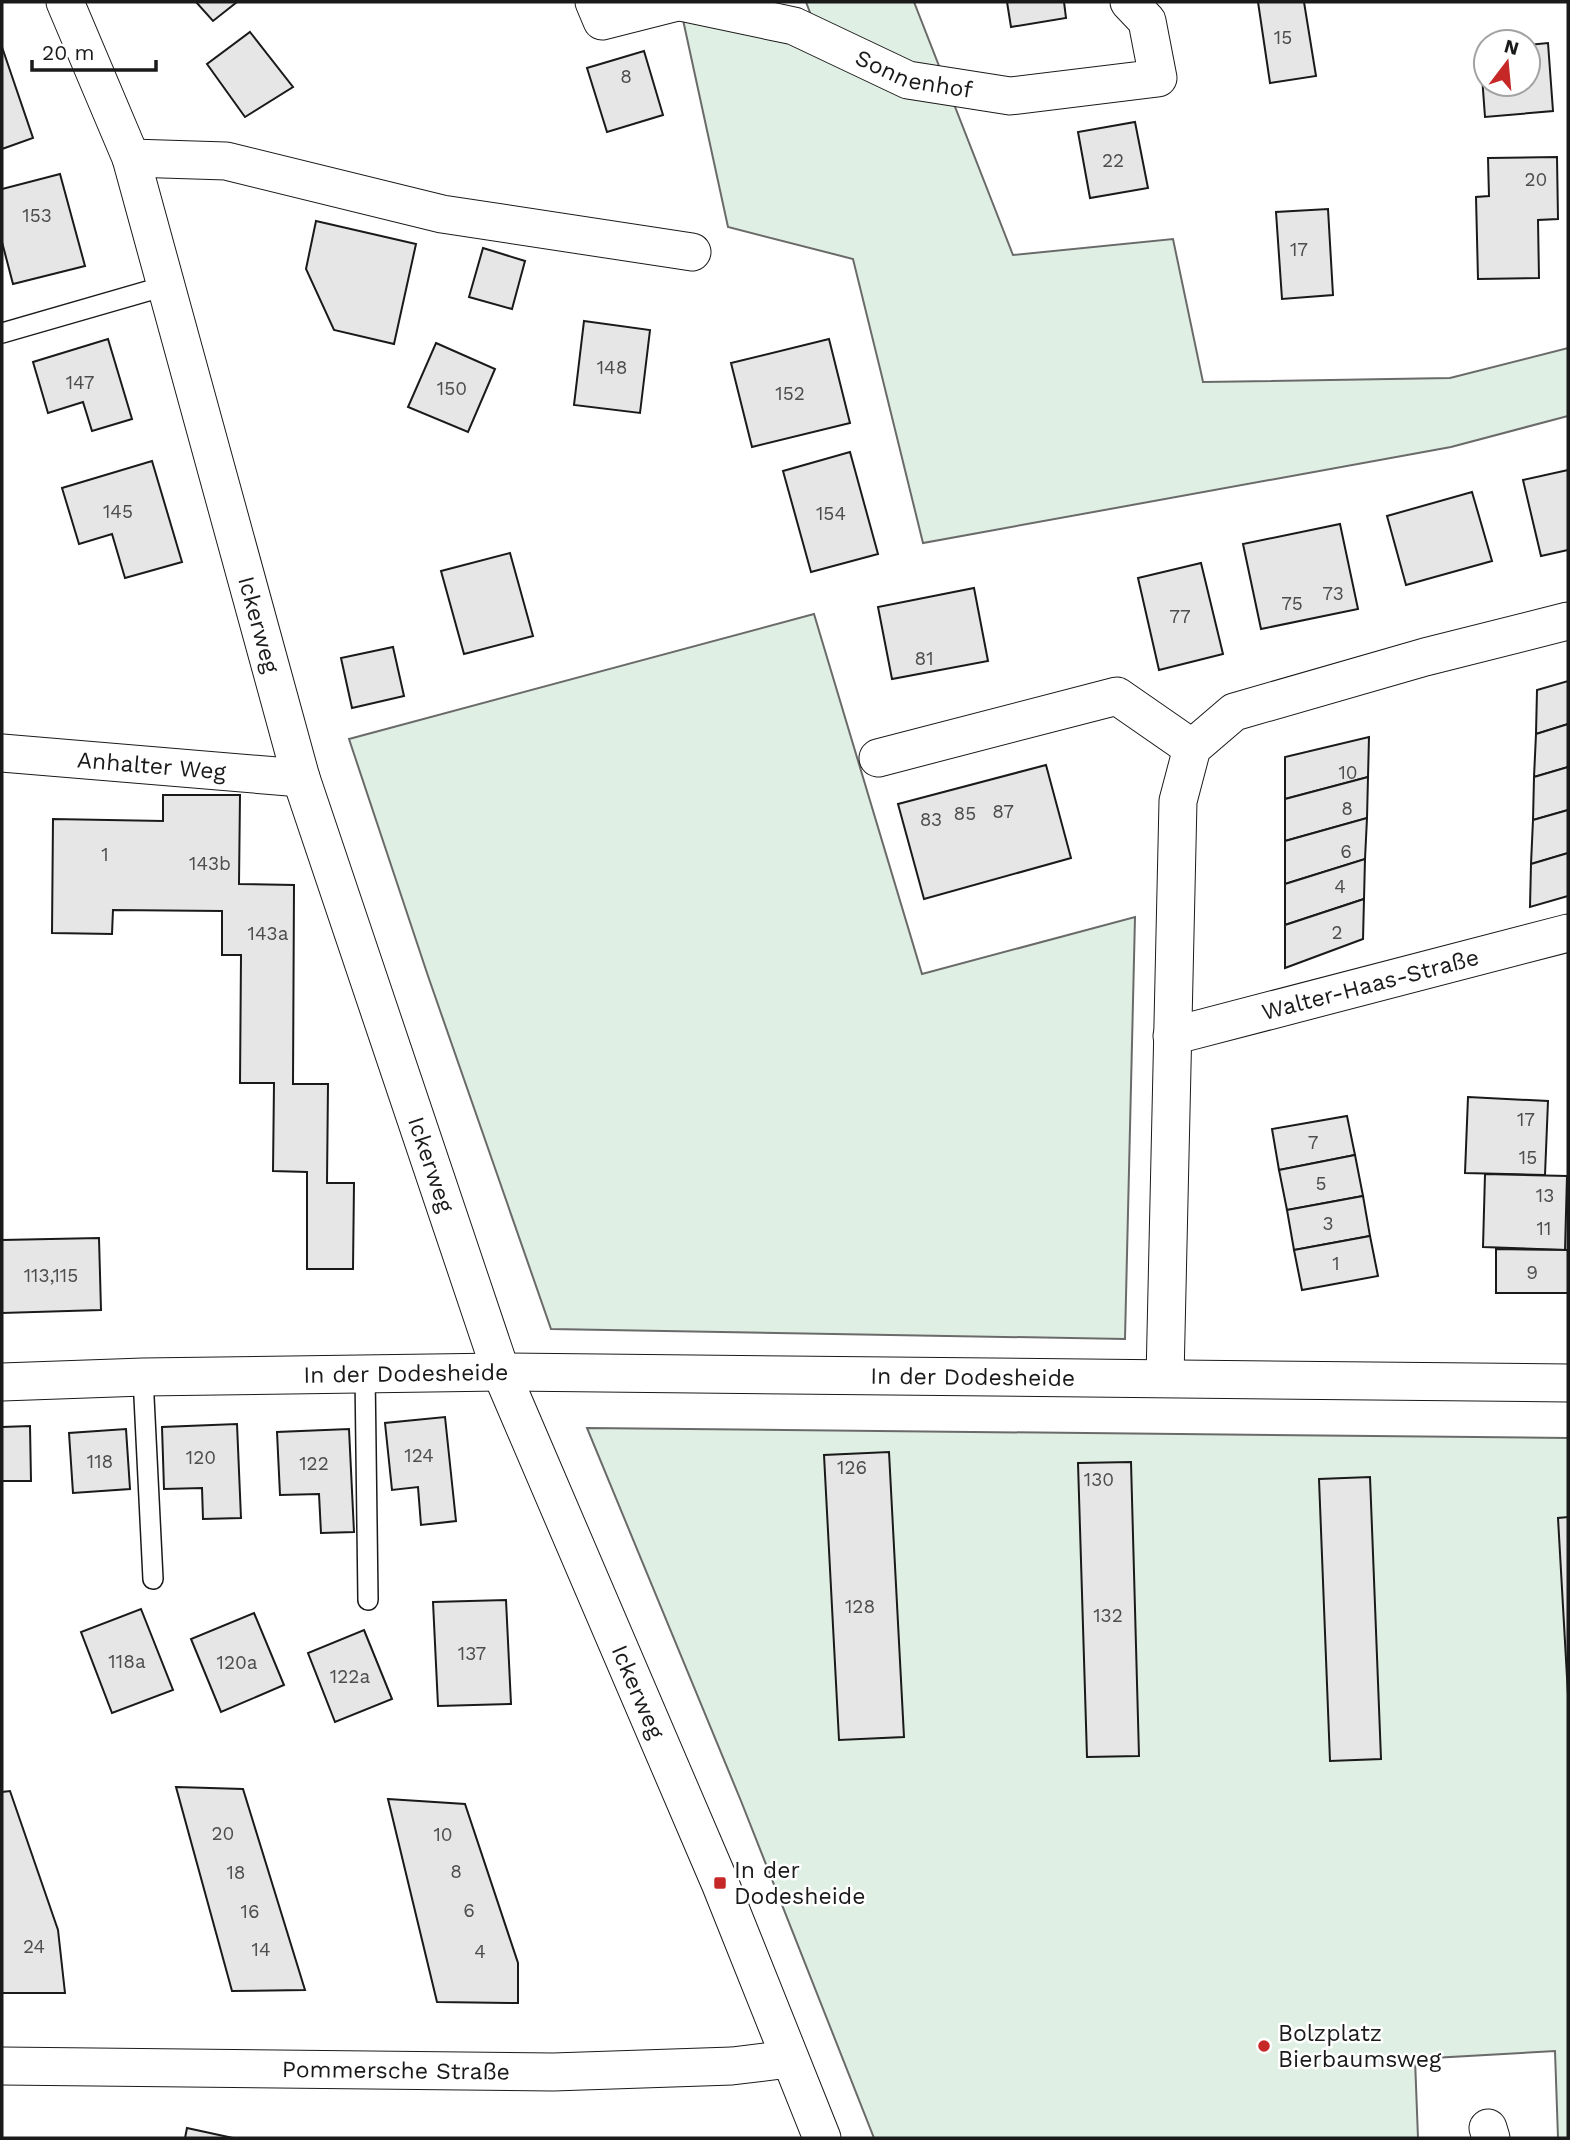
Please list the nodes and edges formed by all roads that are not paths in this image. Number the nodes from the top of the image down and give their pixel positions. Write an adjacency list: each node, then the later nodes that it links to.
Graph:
1 (65, 2): 5 (street, Ickerweg)
2 (594, 2): 3 (street, Sonnenhof)
3 (679, 2): 4 (street, Sonnenhof)
4 (1129, 2)
5 (131, 158): 6 (street); 7 (street, Ickerweg)
6 (692, 252)
7 (165, 286): 8 (lane); 13 (street, Ickerweg)
8 (2, 333)
9 (1568, 621): 10 (street)
10 (1192, 748): 12 (street); 15 (street)
11 (2, 754): 13 (street, Anhalter Weg)
12 (878, 758)
13 (301, 778): 16 (street, Ickerweg)
14 (1568, 933): 15 (street, Walter-Haas-Straße)
15 (1172, 1036): 19 (street)
16 (501, 1372): 17 (street, In der Dodesheide); 19 (street, In der Dodesheide); 24 (street, Ickerweg)
17 (365, 1373): 18 (street, In der Dodesheide); 23 (lane)
18 (144, 1377): 20 (street, In der Dodesheide); 22 (lane)
19 (1165, 1378): 21 (street, In der Dodesheide)
20 (2, 1382)
21 (1568, 1383)
22 (153, 1579)
23 (368, 1600)
24 (789, 2059): 25 (street, Pommersche Straße); 26 (street, Ickerweg)
25 (2, 2066)
26 (821, 2138)

